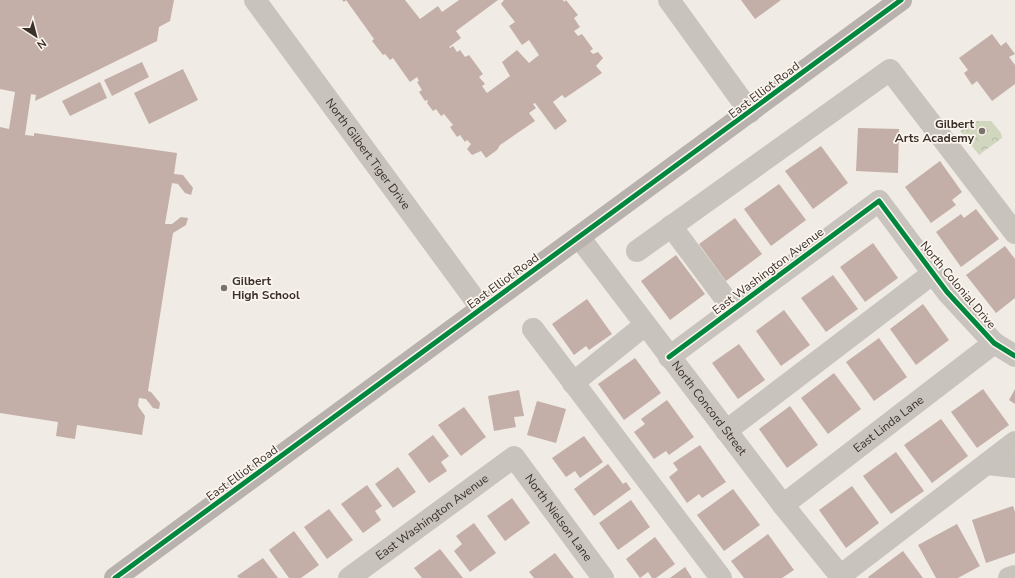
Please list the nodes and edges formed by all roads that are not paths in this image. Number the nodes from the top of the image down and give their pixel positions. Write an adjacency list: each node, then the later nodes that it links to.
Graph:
1 (256, 0): 11 (street, North Gilbert Tiger Drive)
2 (669, 0): 4 (street)
3 (902, 0): 4 (main road, East Elliot Road)
4 (750, 112): 8 (main road, East Elliot Road)
5 (879, 201): 10 (street, North Colonial Drive); 12 (street, East Washington Avenue)
6 (671, 226): 7 (street); 9 (street); 12 (street)
7 (1015, 233)
8 (579, 237): 11 (main road, East Elliot Road); 13 (street, North Concord Street)
9 (637, 251)
10 (932, 274): 15 (street, North Colonial Drive); 19 (street)
11 (481, 308): 27 (main road, East Elliot Road)
12 (733, 309): 17 (street, East Washington Avenue)
13 (645, 325): 17 (street, North Concord Street); 18 (street)
14 (533, 329): 18 (street)
15 (994, 343): 16 (street, North Colonial Drive); 24 (street, East Linda Lane)
16 (1015, 356)
17 (669, 357): 19 (street, North Concord Street)
18 (573, 383): 30 (street)
19 (726, 431): 24 (street, North Concord Street)
20 (1015, 442): 22 (street)
21 (514, 457): 28 (street, East Washington Avenue); 29 (street, North Nielson Lane)
22 (986, 464): 23 (street); 26 (street)
23 (1015, 467)
24 (783, 505): 26 (street, North Concord Street)
25 (1015, 576): 31 (street)
26 (841, 577)
27 (115, 578)
28 (349, 578)
29 (603, 578)
30 (721, 578)
31 (1009, 578)

